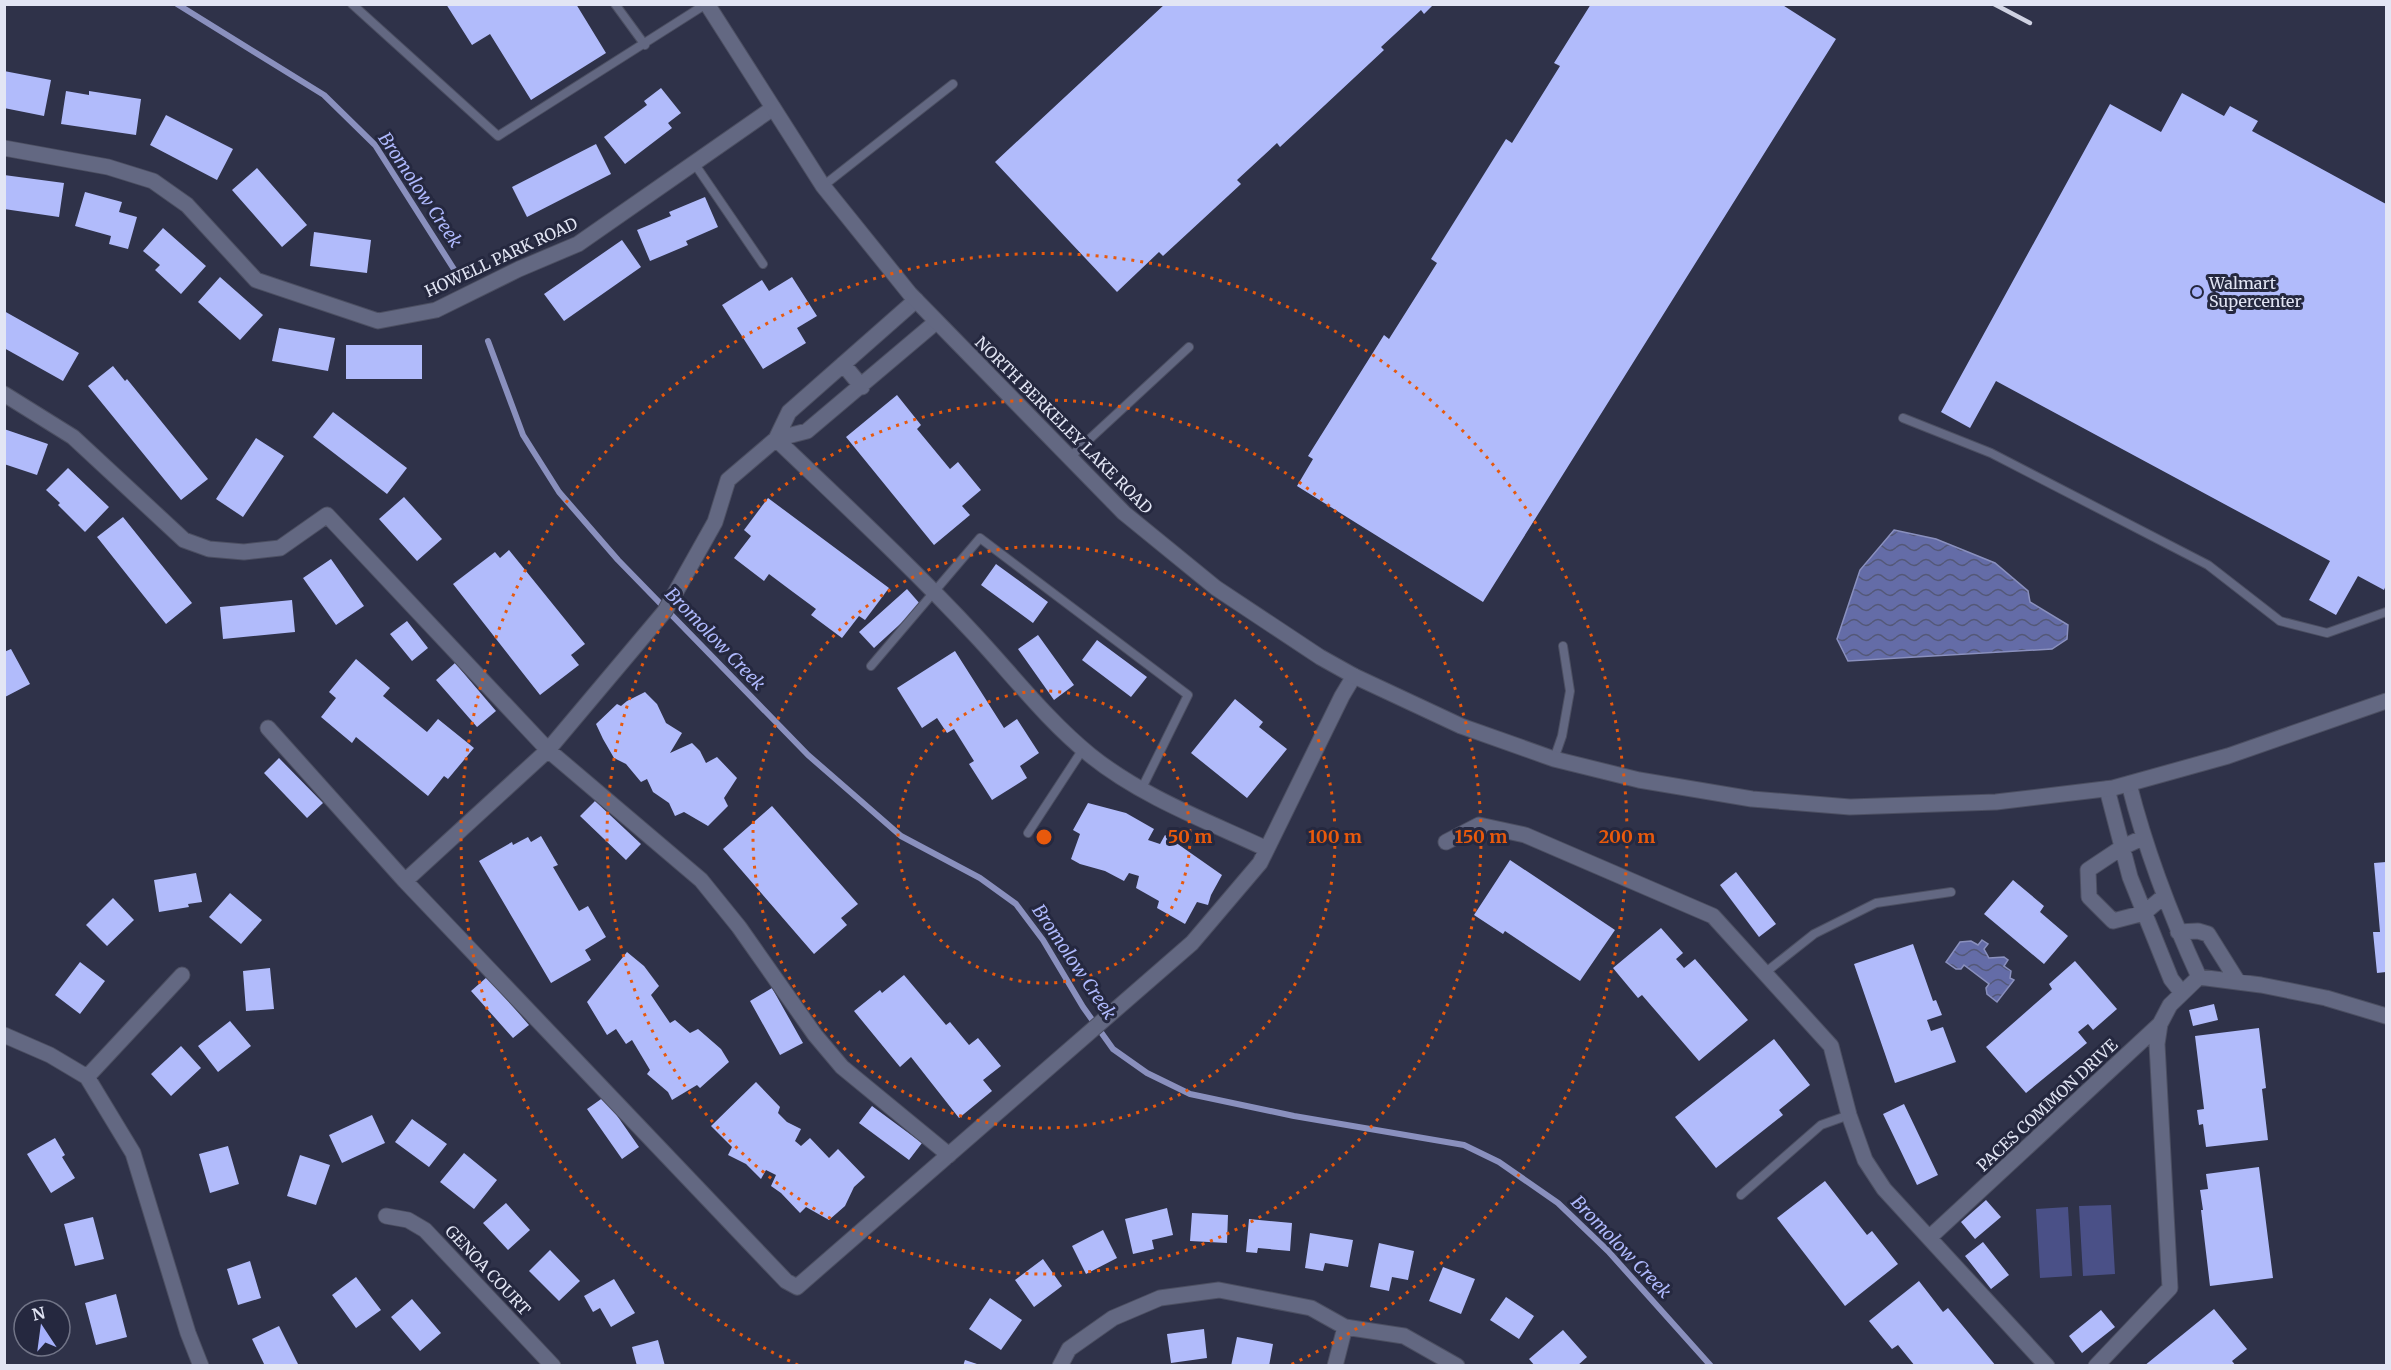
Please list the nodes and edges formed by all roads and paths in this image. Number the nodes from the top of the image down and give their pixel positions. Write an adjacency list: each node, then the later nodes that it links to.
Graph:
1 (352, 4): 4 (lane)
2 (615, 4): 4 (lane)
3 (707, 4): 4 (lane); 6 (street, NORTH BERKELEY LAKE ROAD)
4 (645, 45)
5 (953, 84): 9 (lane)
6 (773, 108): 8 (street, HOWELL PARK ROAD); 9 (street, NORTH BERKELEY LAKE ROAD)
7 (4, 148): 8 (street, HOWELL PARK ROAD)
8 (694, 163): 10 (lane)
9 (823, 186): 11 (street, NORTH BERKELEY LAKE ROAD)
10 (763, 264)
11 (916, 300): 12 (street, NORTH BERKELEY LAKE ROAD); 14 (street)
12 (936, 322): 15 (street); 21 (street, NORTH BERKELEY LAKE ROAD)
13 (1189, 347): 21 (lane)
14 (843, 364): 15 (street); 17 (street)
15 (862, 387): 18 (street)
16 (4, 394): 30 (street)
17 (810, 394): 18 (street); 20 (street)
18 (829, 414): 20 (street)
19 (1903, 418): 23 (lane)
20 (776, 439): 22 (street); 30 (street)
21 (1069, 458): 26 (street, NORTH BERKELEY LAKE ROAD)
22 (935, 593): 25 (lane); 29 (street); 34 (lane)
23 (2386, 612)
24 (1563, 646): 31 (lane)
25 (871, 666)
26 (1354, 676): 31 (street, NORTH BERKELEY LAKE ROAD); 39 (street)
27 (2386, 701): 32 (street, NORTH BERKELEY LAKE ROAD)
28 (268, 728): 40 (street)
29 (1083, 749): 34 (street); 35 (lane)
30 (548, 750): 40 (street); 55 (street)
31 (1554, 759): 33 (street, NORTH BERKELEY LAKE ROAD)
32 (2129, 784): 33 (street, NORTH BERKELEY LAKE ROAD); 36 (street)
33 (2107, 789): 38 (street)
34 (1141, 790): 39 (street)
35 (1028, 833)
36 (2142, 838): 38 (street); 42 (street)
37 (1446, 842): 45 (street)
38 (2121, 848): 43 (street); 43 (street)
39 (1267, 849): 55 (street)
40 (405, 881): 55 (street)
41 (1951, 892): 45 (lane)
42 (2163, 897): 43 (street); 44 (street)
43 (2144, 913): 49 (street)
44 (2178, 932): 47 (street); 48 (street)
45 (1766, 972): 54 (street)
46 (182, 975): 53 (street)
47 (2199, 977): 48 (street); 49 (street, PACES COMMON DRIVE)
48 (2238, 982): 50 (street)
49 (2182, 993): 51 (street, PACES COMMON DRIVE)
50 (2386, 1016)
51 (2160, 1024): 58 (street, PACES COMMON DRIVE); 66 (street)
52 (4, 1035): 53 (street)
53 (87, 1077): 60 (street)
54 (1849, 1115): 56 (lane); 58 (street)
55 (949, 1155)
56 (1741, 1195)
57 (386, 1216): 61 (street, GENOA COURT)
58 (1929, 1238): 65 (street)
59 (1345, 1327): 62 (street); 63 (street); 64 (street)
60 (201, 1365)
61 (553, 1365)
62 (1060, 1365)
63 (1335, 1365)
64 (1457, 1365)
65 (2047, 1365)
66 (2096, 1365)

